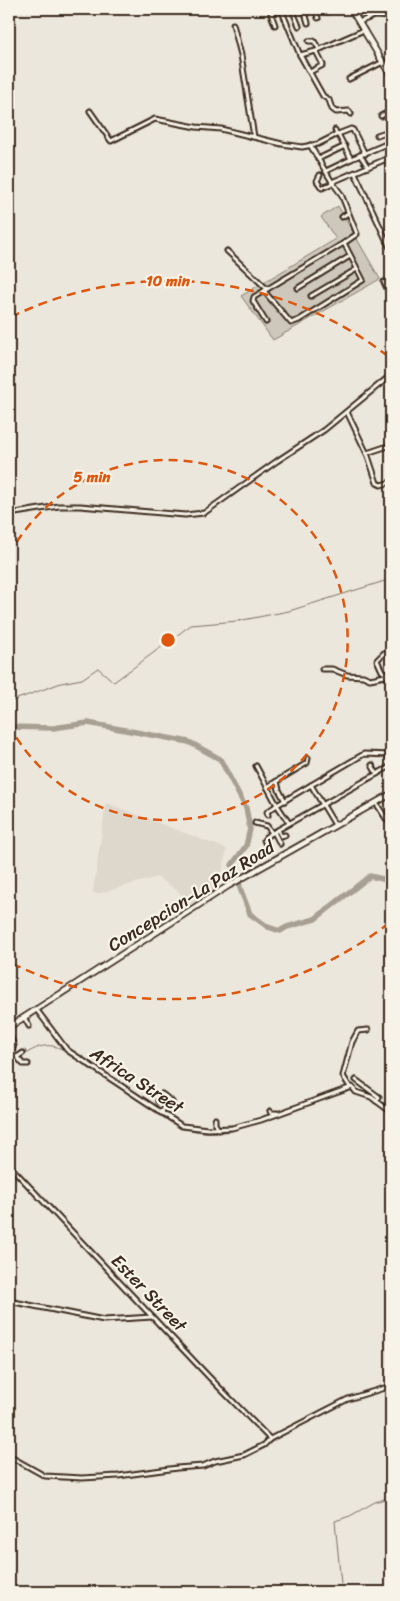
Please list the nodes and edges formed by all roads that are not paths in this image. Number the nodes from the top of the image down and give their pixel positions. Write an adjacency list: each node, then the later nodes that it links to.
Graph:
1 (280, 9): 13 (street); 18 (street)
2 (292, 9): 14 (street)
3 (304, 9): 10 (street)
4 (315, 9): 9 (street)
5 (351, 9): 7 (main road)
6 (370, 9): 7 (street)
7 (354, 15): 11 (main road)
8 (391, 17): 11 (street)
9 (318, 18)
10 (308, 22)
11 (359, 22): 15 (main road)
12 (234, 24): 31 (street)
13 (275, 25)
14 (299, 26)
15 (364, 30): 17 (street); 19 (main road)
16 (309, 42): 17 (street)
17 (318, 50): 18 (street); 20 (street)
18 (300, 55): 20 (street)
19 (383, 62): 21 (main road); 22 (street)
20 (310, 72): 25 (street)
21 (391, 76)
22 (349, 79)
23 (90, 111): 31 (street)
24 (391, 111): 26 (street)
25 (351, 114)
26 (381, 116)
27 (335, 130): 28 (street)
28 (338, 134): 33 (street); 34 (street); 35 (street)
29 (378, 135): 30 (street)
30 (391, 135)
31 (254, 137): 33 (street)
32 (391, 142): 35 (street)
33 (310, 145): 38 (street)
34 (345, 146): 38 (street); 39 (street)
35 (365, 154): 36 (street)
36 (360, 156): 39 (street); 41 (street)
37 (391, 157): 40 (street)
38 (318, 159): 42 (street)
39 (351, 159): 42 (street)
40 (386, 159): 41 (street); 43 (street)
41 (368, 167): 44 (street)
42 (326, 171): 46 (street)
43 (391, 171)
44 (355, 173): 46 (street); 50 (street)
45 (320, 175): 46 (street)
46 (333, 182): 47 (street)
47 (348, 213): 48 (street); 49 (street)
48 (342, 217)
49 (344, 243): 52 (street); 56 (street)
50 (391, 250)
51 (227, 251): 56 (street)
52 (350, 256): 53 (street); 55 (street)
53 (357, 269): 56 (street); 57 (street)
54 (384, 282): 58 (street)
55 (298, 288)
56 (266, 290): 59 (street)
57 (312, 296)
58 (391, 297)
59 (266, 322)
60 (391, 375): 61 (street)
61 (347, 412): 63 (street); 65 (street)
62 (391, 445): 63 (street)
63 (367, 453): 64 (street)
64 (391, 482)
65 (9, 514)
66 (391, 651): 68 (street)
67 (322, 669): 68 (street)
68 (390, 676)
69 (391, 755): 76 (street)
70 (308, 758): 75 (street)
71 (372, 765): 74 (street)
72 (256, 766): 77 (street)
73 (391, 766): 74 (street)
74 (377, 774): 82 (street)
75 (277, 781): 77 (street); 79 (street)
76 (311, 785): 79 (street); 82 (street)
77 (267, 787): 81 (street)
78 (391, 794): 80 (main road, Concepcion-La Paz Road)
79 (285, 800): 81 (street)
80 (376, 803): 84 (street); 87 (main road, Concepcion-La Paz Road)
81 (277, 804): 83 (street); 86 (street)
82 (322, 804): 86 (street); 87 (street)
83 (268, 815)
84 (391, 820)
85 (255, 823): 88 (street)
86 (289, 823): 88 (street)
87 (335, 825): 92 (main road, Concepcion-La Paz Road)
88 (275, 832): 89 (street); 90 (street); 91 (street)
89 (285, 835)
90 (280, 844)
91 (269, 851)
92 (36, 1009): 93 (main road, Concepcion-La Paz Road); 108 (street, Africa Street)
93 (24, 1017): 94 (street); 95 (main road, Concepcion-La Paz Road)
94 (29, 1026)
95 (9, 1027)
96 (368, 1030): 103 (street)
97 (9, 1034): 98 (street)
98 (10, 1049): 100 (street)
99 (23, 1053): 100 (street)
100 (18, 1059): 101 (street)
101 (28, 1064)
102 (356, 1080): 104 (street)
103 (350, 1087): 104 (street); 109 (street, Africa Street)
104 (377, 1100): 107 (street)
105 (158, 1101): 108 (street)
106 (270, 1111): 109 (street)
107 (391, 1112)
108 (161, 1113): 111 (street, Africa Street)
109 (278, 1114): 111 (street, Africa Street)
110 (215, 1119): 111 (street)
111 (220, 1130)
112 (9, 1165): 114 (street, Ester Street)
113 (9, 1301): 114 (street)
114 (152, 1317): 116 (street, Ester Street)
115 (391, 1386): 116 (street)
116 (270, 1439): 117 (street)
117 (9, 1456)

